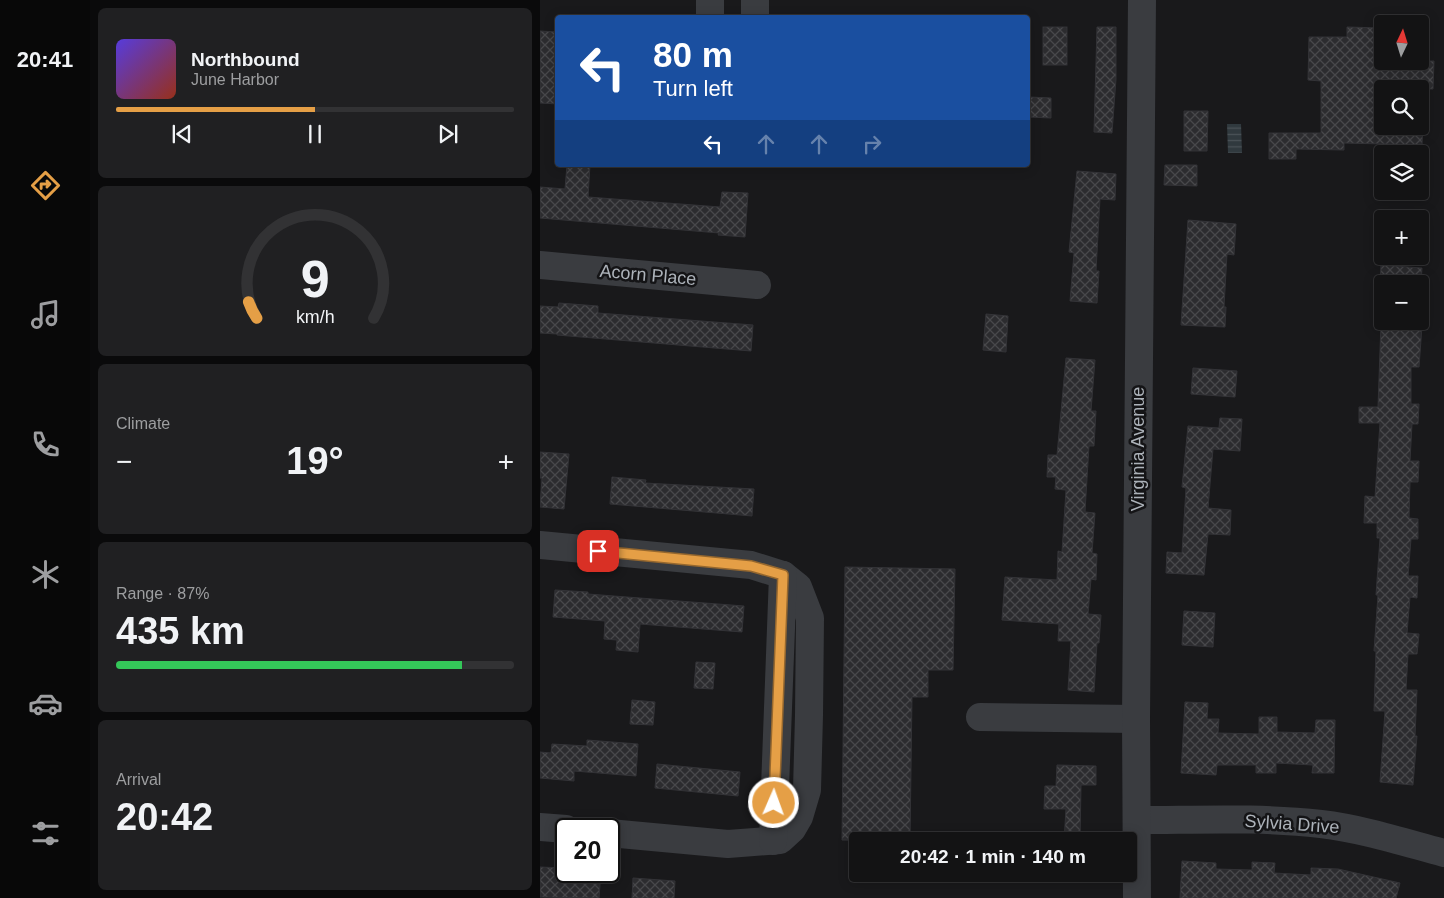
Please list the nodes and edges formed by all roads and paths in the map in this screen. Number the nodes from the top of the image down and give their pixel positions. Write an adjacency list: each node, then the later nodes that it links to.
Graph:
1 (710, 0): 4 (street)
2 (756, 0): 5 (street)
3 (1142, 0): 10 (street, Virginia Avenue)
4 (710, 15)
5 (755, 15)
6 (540, 265): 7 (street, Acorn Place)
7 (757, 285)
8 (540, 545): 14 (street)
9 (980, 717): 10 (street)
10 (1136, 719): 11 (street, Virginia Avenue)
11 (1137, 820): 15 (street, Sylvia Drive); 16 (street, Virginia Avenue)
12 (540, 827): 13 (street)
13 (555, 829)
14 (620, 834)
15 (1444, 853)
16 (1137, 898)

